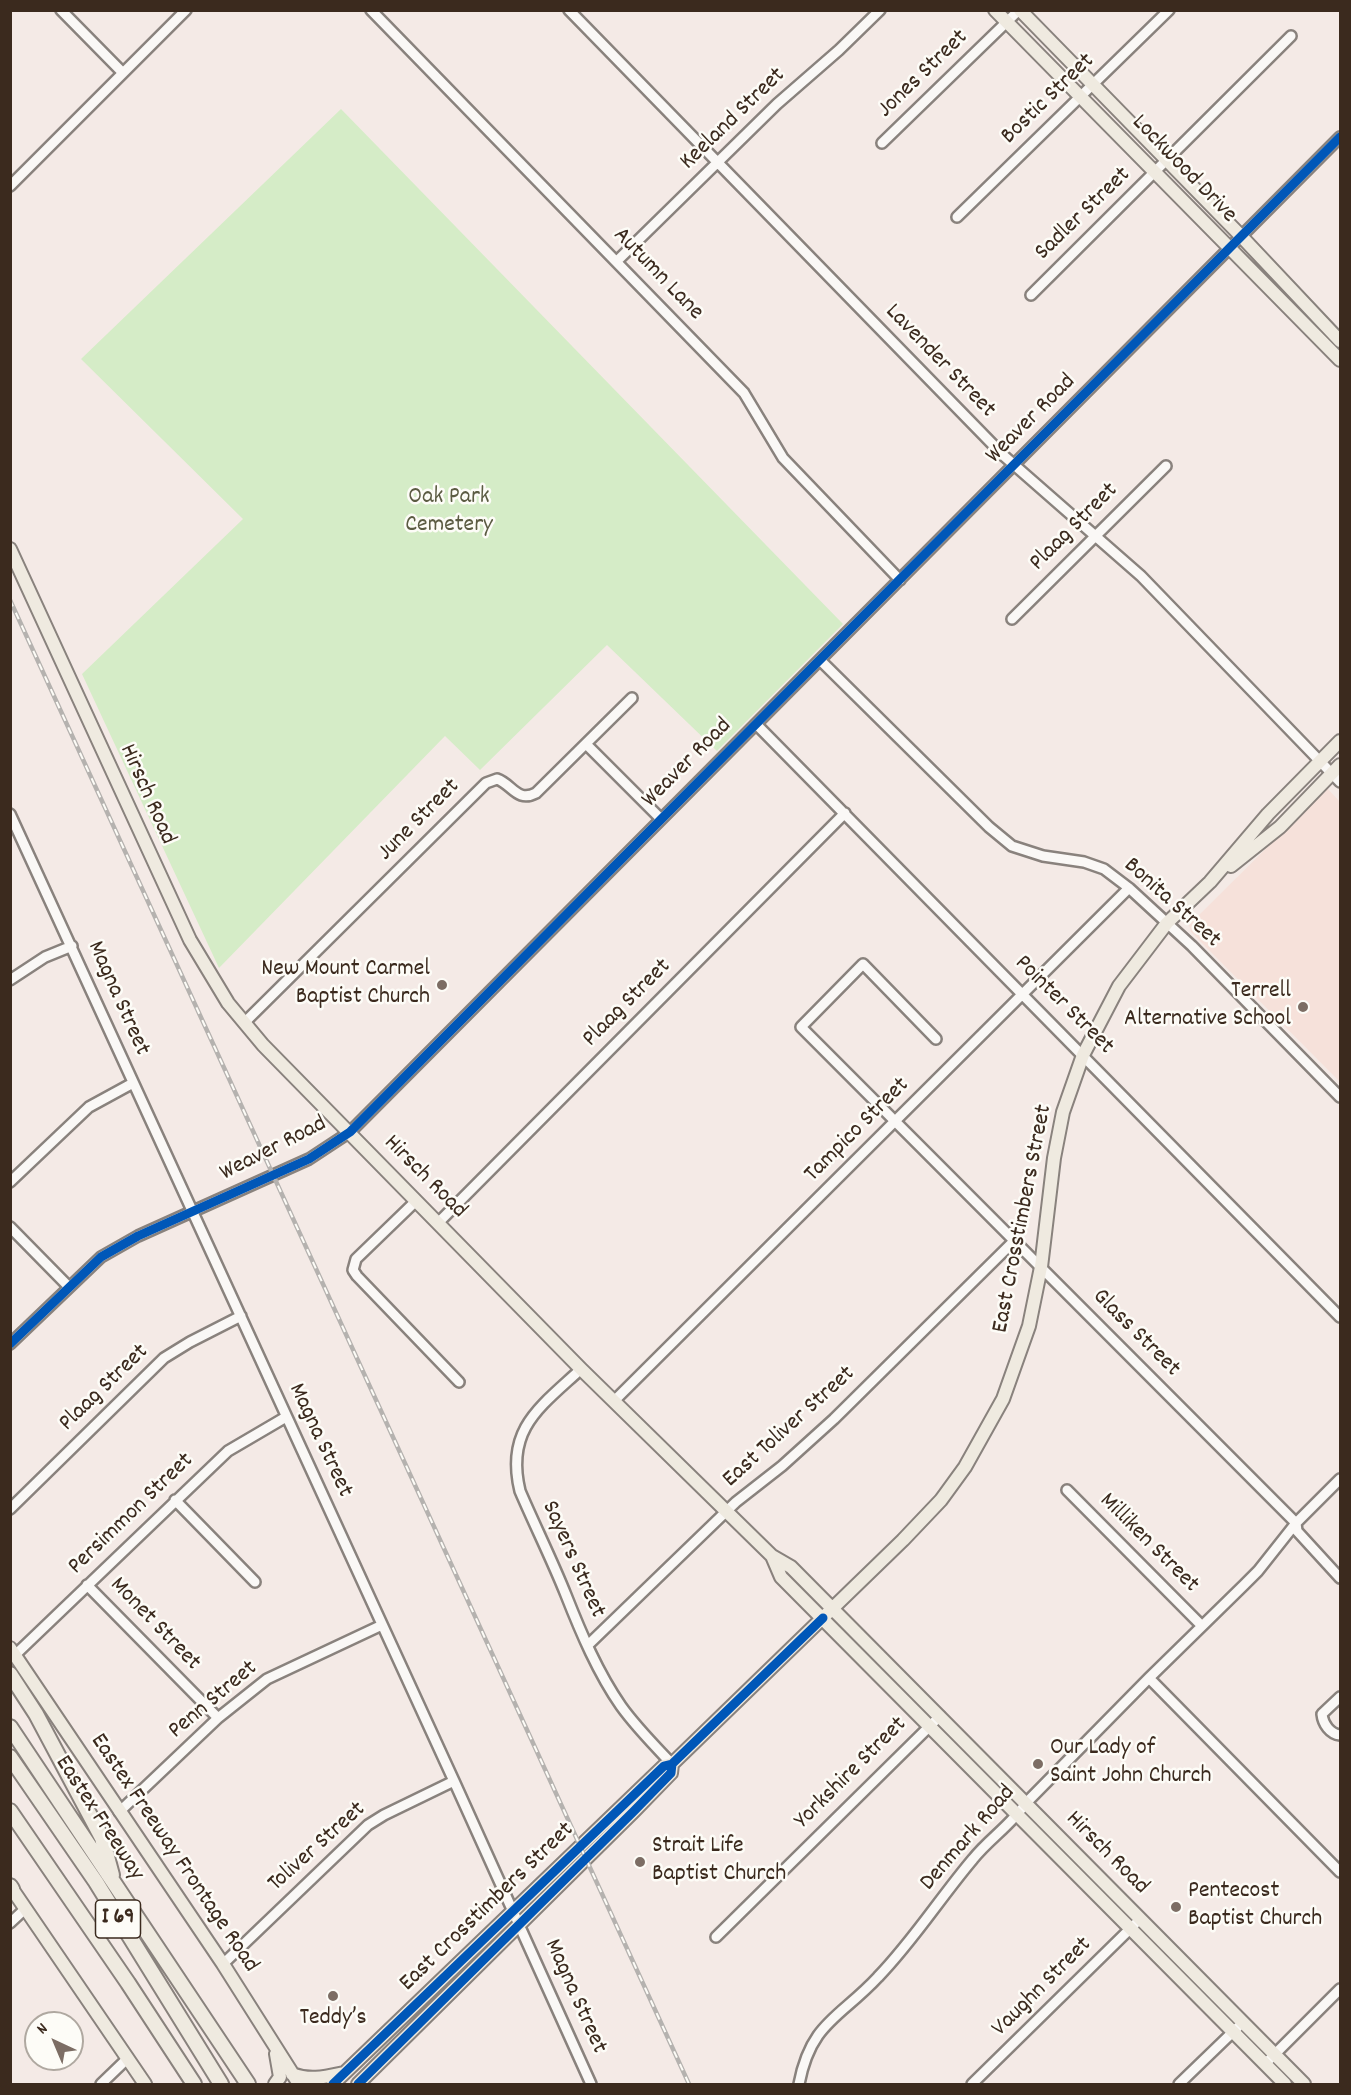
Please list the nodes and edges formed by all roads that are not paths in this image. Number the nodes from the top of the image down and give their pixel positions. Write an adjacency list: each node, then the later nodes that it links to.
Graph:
1 (61, 10): 11 (street)
2 (186, 10): 11 (street)
3 (371, 10): 23 (street, Autumn Lane)
4 (569, 10): 17 (street, Lavender Street)
5 (880, 10): 17 (street, Keeland Street)
6 (995, 10): 9 (main road, Lockwood Drive)
7 (1019, 10): 9 (street, Jones Street); 12 (main road, Lockwood Drive)
8 (1169, 10): 12 (street, Bostic Street)
9 (1007, 22): 13 (main road, Lockwood Drive); 15 (street, Jones Street)
10 (1291, 36): 16 (street, Sadler Street)
11 (123, 73): 19 (street)
12 (1094, 85): 13 (street, Bostic Street); 16 (main road, Lockwood Drive)
13 (1082, 97): 18 (main road, Lockwood Drive); 20 (street, Bostic Street)
14 (1341, 137): 21 (street, Weaver Road)
15 (882, 143)
16 (1168, 160): 18 (street, Sadler Street); 21 (main road, Lockwood Drive)
17 (717, 162): 23 (street, Keeland Street); 29 (street, Lavender Street)
18 (1156, 172): 22 (main road, Lockwood Drive); 24 (street, Sadler Street)
19 (10, 186)
20 (957, 217)
21 (1241, 236): 22 (street, Weaver Road); 25 (main road, Lockwood Drive)
22 (1229, 248): 26 (main road, Lockwood Drive); 29 (street, Weaver Road)
23 (617, 261): 33 (street, Autumn Lane)
24 (1031, 295)
25 (1320, 321): 26 (main road); 27 (main road, Lockwood Drive)
26 (1311, 331): 28 (main road, Lockwood Drive)
27 (1341, 341)
28 (1341, 360)
29 (1013, 465): 31 (street, Lavender Street); 33 (street, Weaver Road)
30 (1166, 466): 31 (street, Plaag Street)
31 (1095, 536): 34 (street, Plaag Street); 40 (street, Lavender Street)
32 (10, 549): 51 (main road, Hirsch Road)
33 (900, 580): 35 (street, Weaver Road)
34 (1012, 619)
35 (820, 660): 37 (street, Weaver Road); 46 (street, Bonita Street)
36 (632, 698): 39 (street, June Street)
37 (756, 724): 42 (street, Pointer Street); 44 (street, Weaver Road)
38 (1341, 741): 40 (main road, East Crosstimbers Street)
39 (586, 744): 44 (street); 51 (street, June Street)
40 (1320, 761): 41 (street, Lavender Street); 45 (main road, East Crosstimbers Street)
41 (1338, 774): 45 (main road, East Crosstimbers Street)
42 (845, 813): 50 (street, Pointer Street); 61 (street, Plaag Street)
43 (10, 814): 48 (street, Magna Street)
44 (661, 819): 57 (street, Weaver Road)
45 (1210, 882): 47 (main road, East Crosstimbers Street)
46 (1129, 888): 47 (street, Bonita Street); 50 (street, Tampico Street)
47 (1167, 923): 53 (main road, East Crosstimbers Street); 55 (street, Bonita Street)
48 (72, 946): 49 (street); 54 (street, Magna Street)
49 (10, 980)
50 (1023, 994): 53 (street, Pointer Street); 56 (street, Tampico Street)
51 (245, 1022): 57 (main road, Hirsch Road)
52 (936, 1039): 56 (street, Glass Street)
53 (1083, 1055): 64 (main road, East Crosstimbers Street); 67 (street, Pointer Street)
54 (133, 1083): 58 (street); 60 (street, Magna Street)
55 (1341, 1097)
56 (896, 1121): 63 (street, Glass Street); 71 (street, Tampico Street)
57 (350, 1132): 59 (main road, Hirsch Road); 60 (street, Weaver Road)
58 (10, 1182)
59 (416, 1201): 61 (main road, Hirsch Road); 70 (street)
60 (194, 1211): 65 (street, Weaver Road); 66 (street, Magna Street)
61 (439, 1222): 69 (main road, Hirsch Road)
62 (10, 1227): 65 (street)
63 (1016, 1240): 64 (street, Glass Street); 77 (street, East Toliver Street)
64 (1041, 1267): 78 (street, Glass Street); 83 (main road, East Crosstimbers Street)
65 (69, 1286): 68 (street, Weaver Road)
66 (242, 1317): 72 (street, Magna Street); 76 (street, Plaag Street)
67 (1341, 1317)
68 (10, 1344)
69 (581, 1369): 71 (main road, Hirsch Road); 87 (street, Sayers Street)
70 (459, 1382)
71 (614, 1401): 77 (main road, Hirsch Road)
72 (286, 1417): 75 (street, Persimmon Street); 85 (street, Magna Street)
73 (1341, 1479): 78 (street, Denmark Road)
74 (1067, 1490): 86 (street, Milliken Street)
75 (175, 1500): 81 (street); 82 (street, Persimmon Street)
76 (10, 1509)
77 (727, 1510): 79 (main road, Hirsch Road); 87 (street, East Toliver Street)
78 (1296, 1523): 80 (street, Glass Street); 86 (street, Denmark Road)
79 (772, 1556): 83 (main road, Hirsch Road); 84 (main road, Hirsch Road)
80 (1341, 1578)
81 (255, 1582)
82 (87, 1585): 88 (street, Persimmon Street); 93 (street, Monet Street)
83 (833, 1609): 84 (main road, East Crosstimbers Street); 92 (main road, Hirsch Road)
84 (823, 1618): 94 (main road, Hirsch Road); 98 (main road, East Crosstimbers Street)
85 (382, 1624): 93 (street, Penn Street); 99 (street, Magna Street)
86 (1202, 1626): 90 (street, Denmark Road)
87 (588, 1645): 98 (street, Sayers Street)
88 (13, 1652): 102 (main road, Eastex Freeway Frontage Road)
89 (10, 1674): 105 (highway)
90 (1149, 1678): 100 (street, Denmark Road); 104 (street)
91 (1341, 1697): 96 (street)
92 (940, 1716): 94 (street, Yorkshire Street); 100 (main road, Hirsch Road)
93 (218, 1718): 102 (street, Penn Street)
94 (929, 1726): 103 (main road, Hirsch Road); 113 (street, Yorkshire Street)
95 (10, 1727): 105 (highway, Eastex Freeway / I 69)
96 (1341, 1735)
97 (10, 1757): 128 (highway, I 69)
98 (672, 1764): 108 (main road, East Crosstimbers Street); 111 (main road, East Crosstimbers Street)
99 (454, 1781): 108 (street, Magna Street); 114 (street, Toliver Street)
100 (1026, 1803): 103 (street, Denmark Road); 109 (main road, Hirsch Road)
101 (10, 1811): 127 (highway, I 69)
102 (119, 1812): 114 (main road, Eastex Freeway Frontage Road)
103 (1018, 1815): 112 (main road, Hirsch Road); 133 (street, Denmark Road)
104 (1341, 1872)
105 (115, 1886): 124 (highway, Eastex Freeway / I 69)
106 (11, 1887): 107 (main road)
107 (25, 1909): 110 (street); 120 (main road)
108 (514, 1912): 111 (street, Magna Street); 122 (main road, East Crosstimbers Street)
109 (1141, 1918): 112 (street, Vaughn Street); 116 (main road, Hirsch Road)
110 (10, 1923)
111 (520, 1925): 131 (main road, East Crosstimbers Street); 132 (street, Magna Street)
112 (1131, 1928): 117 (main road, Hirsch Road); 134 (street, Vaughn Street)
113 (716, 1937)
114 (223, 1964): 118 (main road, Eastex Freeway Frontage Road)
115 (1341, 1989): 119 (street)
116 (1243, 2022): 117 (street); 119 (main road, Hirsch Road)
117 (1233, 2031): 121 (main road, Hirsch Road); 135 (street)
118 (274, 2043): 123 (main road, Eastex Freeway Frontage Road); 129 (main road)
119 (1275, 2054): 121 (street); 137 (main road, Hirsch Road)
120 (128, 2058): 125 (street); 126 (main road)
121 (1265, 2064): 136 (main road, Hirsch Road)
122 (345, 2073): 123 (main road); 130 (main road, East Crosstimbers Street)
123 (296, 2079)
124 (246, 2083)
125 (101, 2085)
126 (145, 2085)
127 (194, 2085)
128 (221, 2085)
129 (275, 2085)
130 (333, 2085)
131 (358, 2085)
132 (591, 2085)
133 (799, 2085)
134 (972, 2085)
135 (1179, 2085)
136 (1285, 2085)
137 (1304, 2085)

